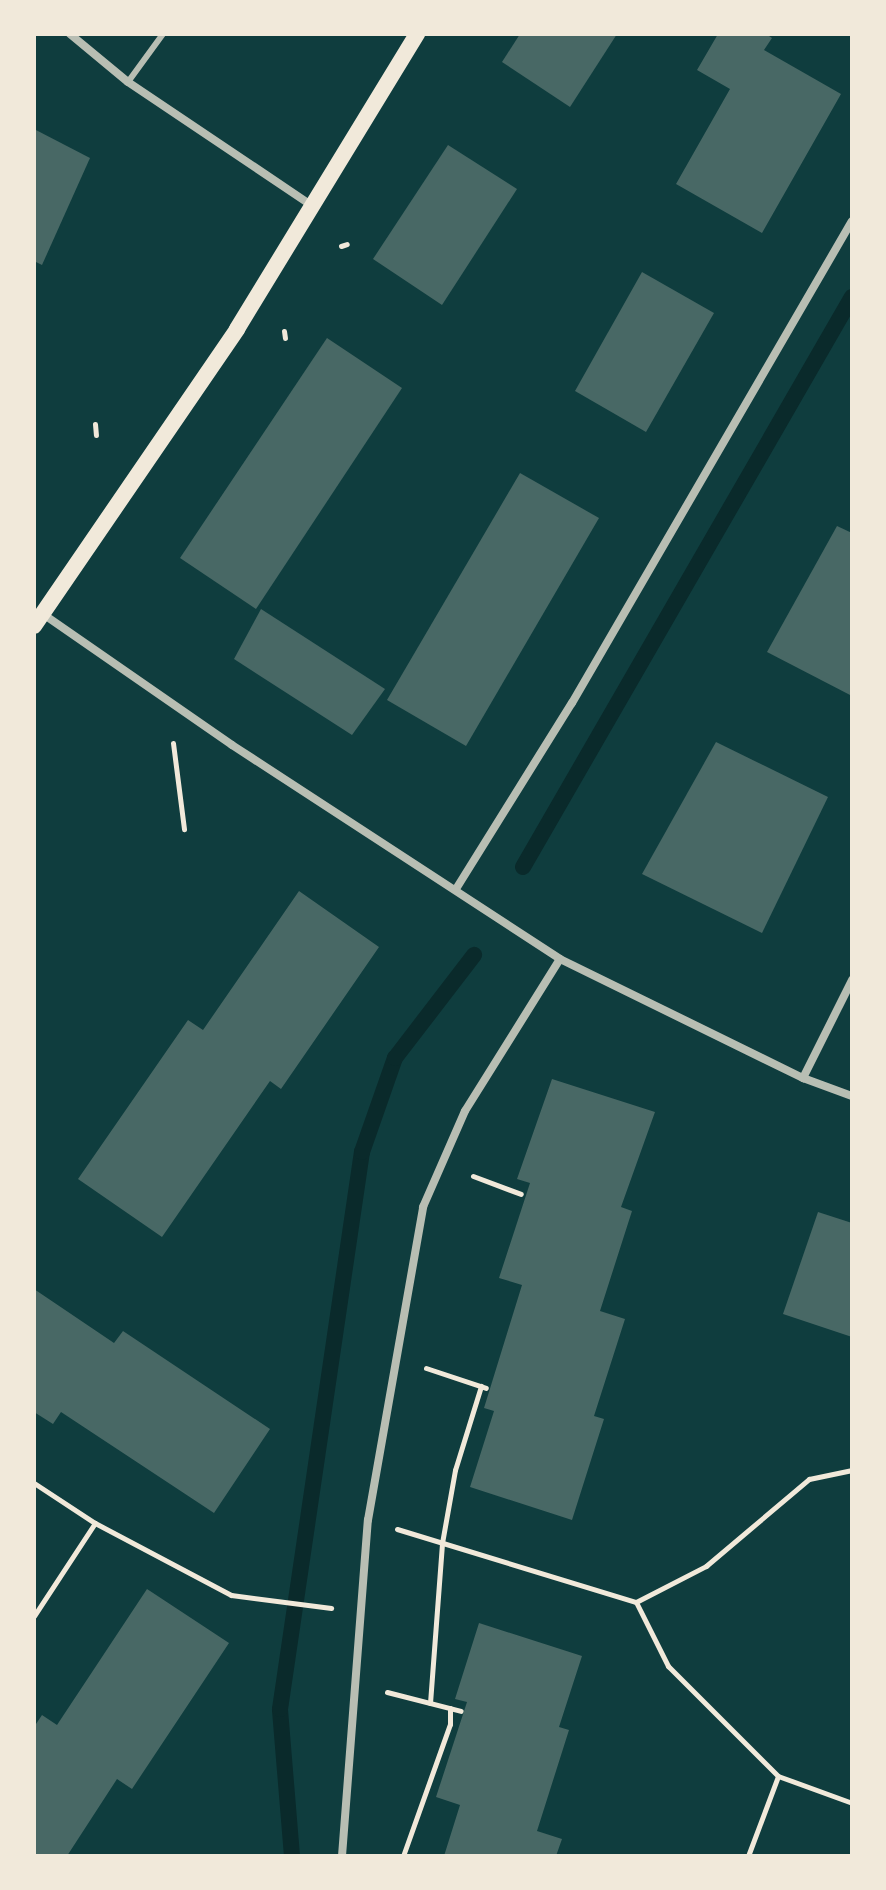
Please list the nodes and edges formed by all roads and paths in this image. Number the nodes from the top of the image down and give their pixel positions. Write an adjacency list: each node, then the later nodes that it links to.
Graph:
1 (70, 34): 4 (street)
2 (163, 34): 4 (lane)
3 (417, 34): 5 (main road)
4 (128, 82): 5 (street)
5 (311, 205): 9 (main road)
6 (852, 221): 12 (street)
7 (95, 424): 8 (path)
8 (96, 435)
9 (38, 620): 10 (street)
10 (165, 700): 11 (path); 12 (street)
11 (184, 829)
12 (456, 889): 13 (street)
13 (560, 959): 15 (street); 17 (street)
14 (852, 980): 15 (street)
15 (803, 1078): 16 (street)
16 (852, 1096)
17 (438, 1163): 18 (path); 19 (street)
18 (521, 1194)
19 (395, 1357): 22 (street); 24 (path)
20 (852, 1470): 25 (path)
21 (34, 1483): 23 (path)
22 (368, 1520): 24 (path); 28 (street)
23 (95, 1523): 26 (path); 27 (path)
24 (442, 1543): 25 (path); 29 (path)
25 (636, 1602): 32 (path)
26 (340, 1609)
27 (34, 1616)
28 (355, 1692): 29 (path); 34 (street)
29 (430, 1703): 30 (path)
30 (450, 1708): 31 (path); 35 (path)
31 (461, 1711)
32 (778, 1776): 33 (path); 36 (path)
33 (852, 1803)
34 (342, 1856)
35 (403, 1856)
36 (748, 1856)

